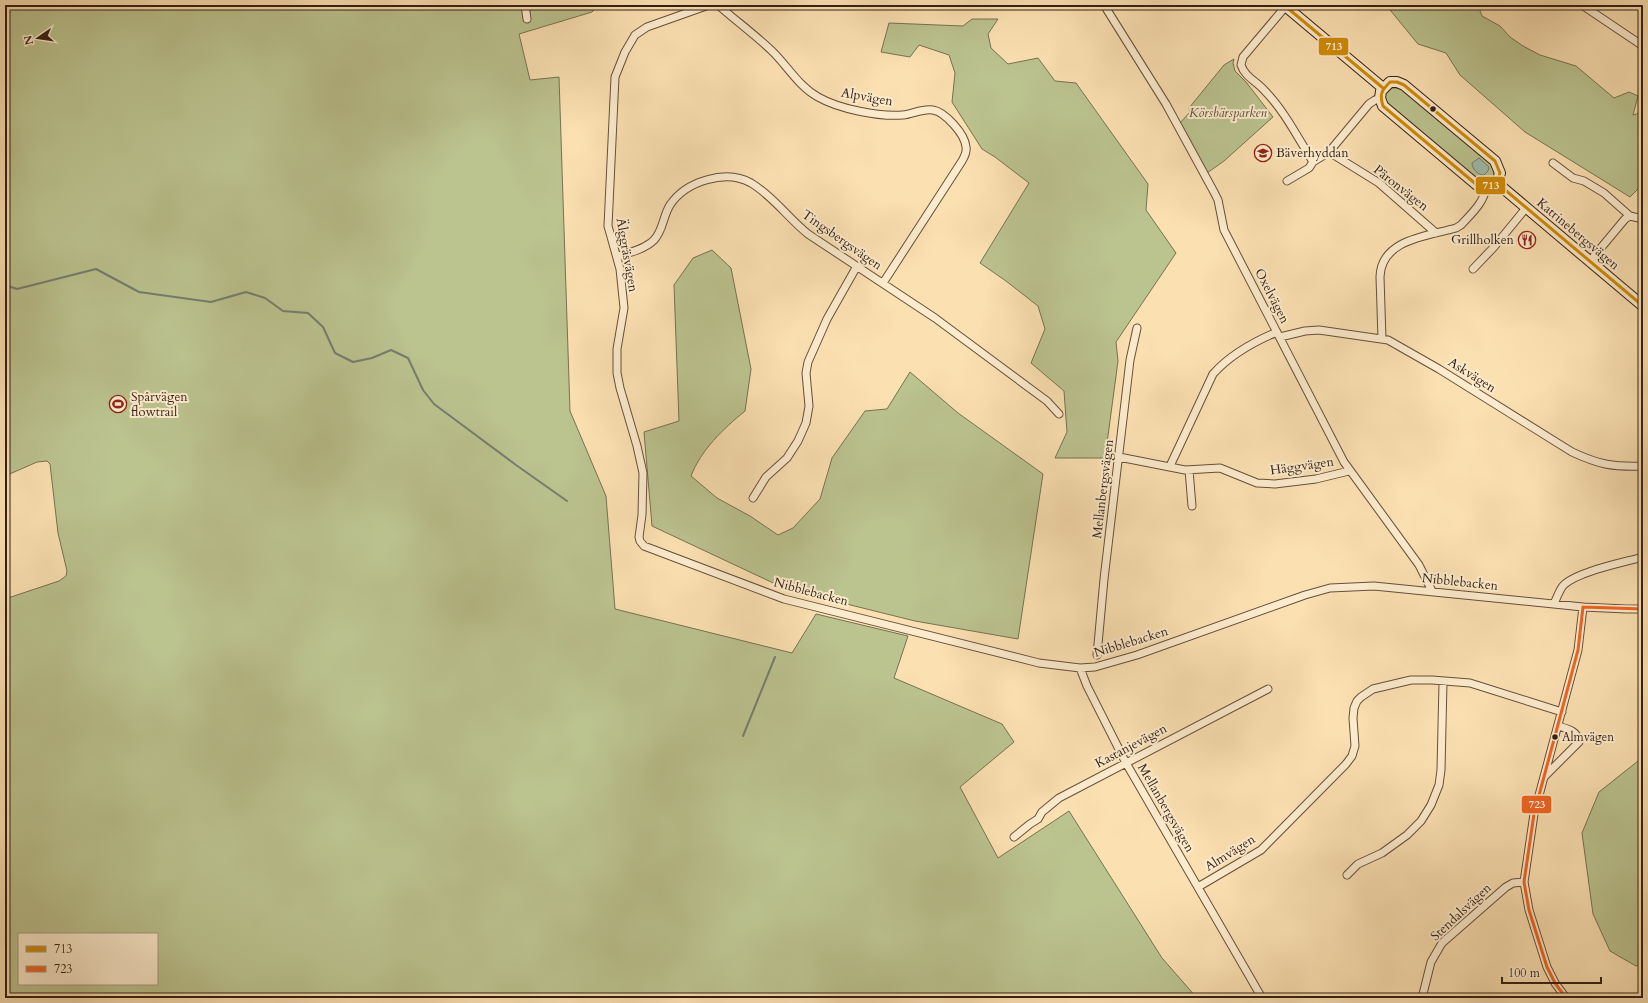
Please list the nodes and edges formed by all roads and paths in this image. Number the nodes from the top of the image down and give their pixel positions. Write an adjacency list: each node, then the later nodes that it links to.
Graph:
1 (524, 5): 7 (street)
2 (709, 5): 21 (street, Älggräsvägen)
3 (718, 5): 25 (street, Alpvägen)
4 (1104, 5): 28 (street, Oxelvägen)
5 (1582, 5): 8 (street)
6 (1285, 6): 9 (street); 12 (street)
7 (527, 19)
8 (1643, 46)
9 (1384, 88): 10 (street); 15 (street)
10 (1380, 99): 11 (street); 16 (street)
11 (1329, 152): 12 (street); 20 (street, Päronvägen)
12 (1313, 162): 14 (street)
13 (1553, 163): 18 (street)
14 (1286, 181)
15 (1497, 183): 16 (street); 17 (street, Katrinebergsvägen)
16 (1486, 186): 20 (street)
17 (1526, 208): 22 (street, Katrinebergsvägen); 24 (street)
18 (1630, 216): 19 (street); 22 (street)
19 (1643, 219)
20 (1436, 233): 29 (street)
21 (618, 256): 23 (street, Tingsbergsvägen); 38 (street, Älggräsvägen)
22 (1590, 261): 26 (street, Katrinebergsvägen)
23 (857, 266): 25 (street, Tingsbergsvägen); 36 (street)
24 (1473, 269)
25 (883, 283): 30 (street, Tingsbergsvägen)
26 (1643, 306)
27 (1137, 328): 31 (street, Mellanbergsvägen)
28 (1278, 334): 29 (street, Askvägen); 32 (street, Askvägen); 35 (street, Oxelvägen)
29 (1382, 338): 33 (street, Askvägen)
30 (1059, 414)
31 (1119, 457): 32 (street, Häggvägen); 44 (street, Mellanbergsvägen)
32 (1170, 466): 34 (street, Häggvägen)
33 (1643, 466)
34 (1189, 470): 35 (street, Häggvägen); 37 (street)
35 (1349, 471): 40 (street, Oxelvägen)
36 (753, 498)
37 (1192, 506)
38 (639, 537): 45 (street, Nibblebacken)
39 (1643, 555): 41 (street)
40 (1432, 591): 41 (street, Nibblebacken); 45 (street, Nibblebacken)
41 (1554, 604): 42 (street, Nibblebacken)
42 (1583, 607): 43 (street, Nibblebacken); 48 (street)
43 (1643, 608)
44 (1096, 655)
45 (1080, 668): 50 (street, Mellanbergsvägen)
46 (1443, 682): 48 (street, Almvägen); 53 (street); 55 (street, Almvägen)
47 (1268, 689): 50 (street, Kastanjevägen)
48 (1562, 712): 49 (street)
49 (1558, 726): 51 (street); 51 (street)
50 (1126, 763): 52 (street, Kastanjevägen); 55 (street, Mellanbergsvägen)
51 (1544, 777): 54 (street)
52 (1014, 837)
53 (1347, 875)
54 (1524, 882): 57 (street, Stendalsvägen); 58 (street)
55 (1198, 887): 56 (street, Mellanbergsvägen)
56 (1262, 998)
57 (1422, 998)
58 (1566, 998)

